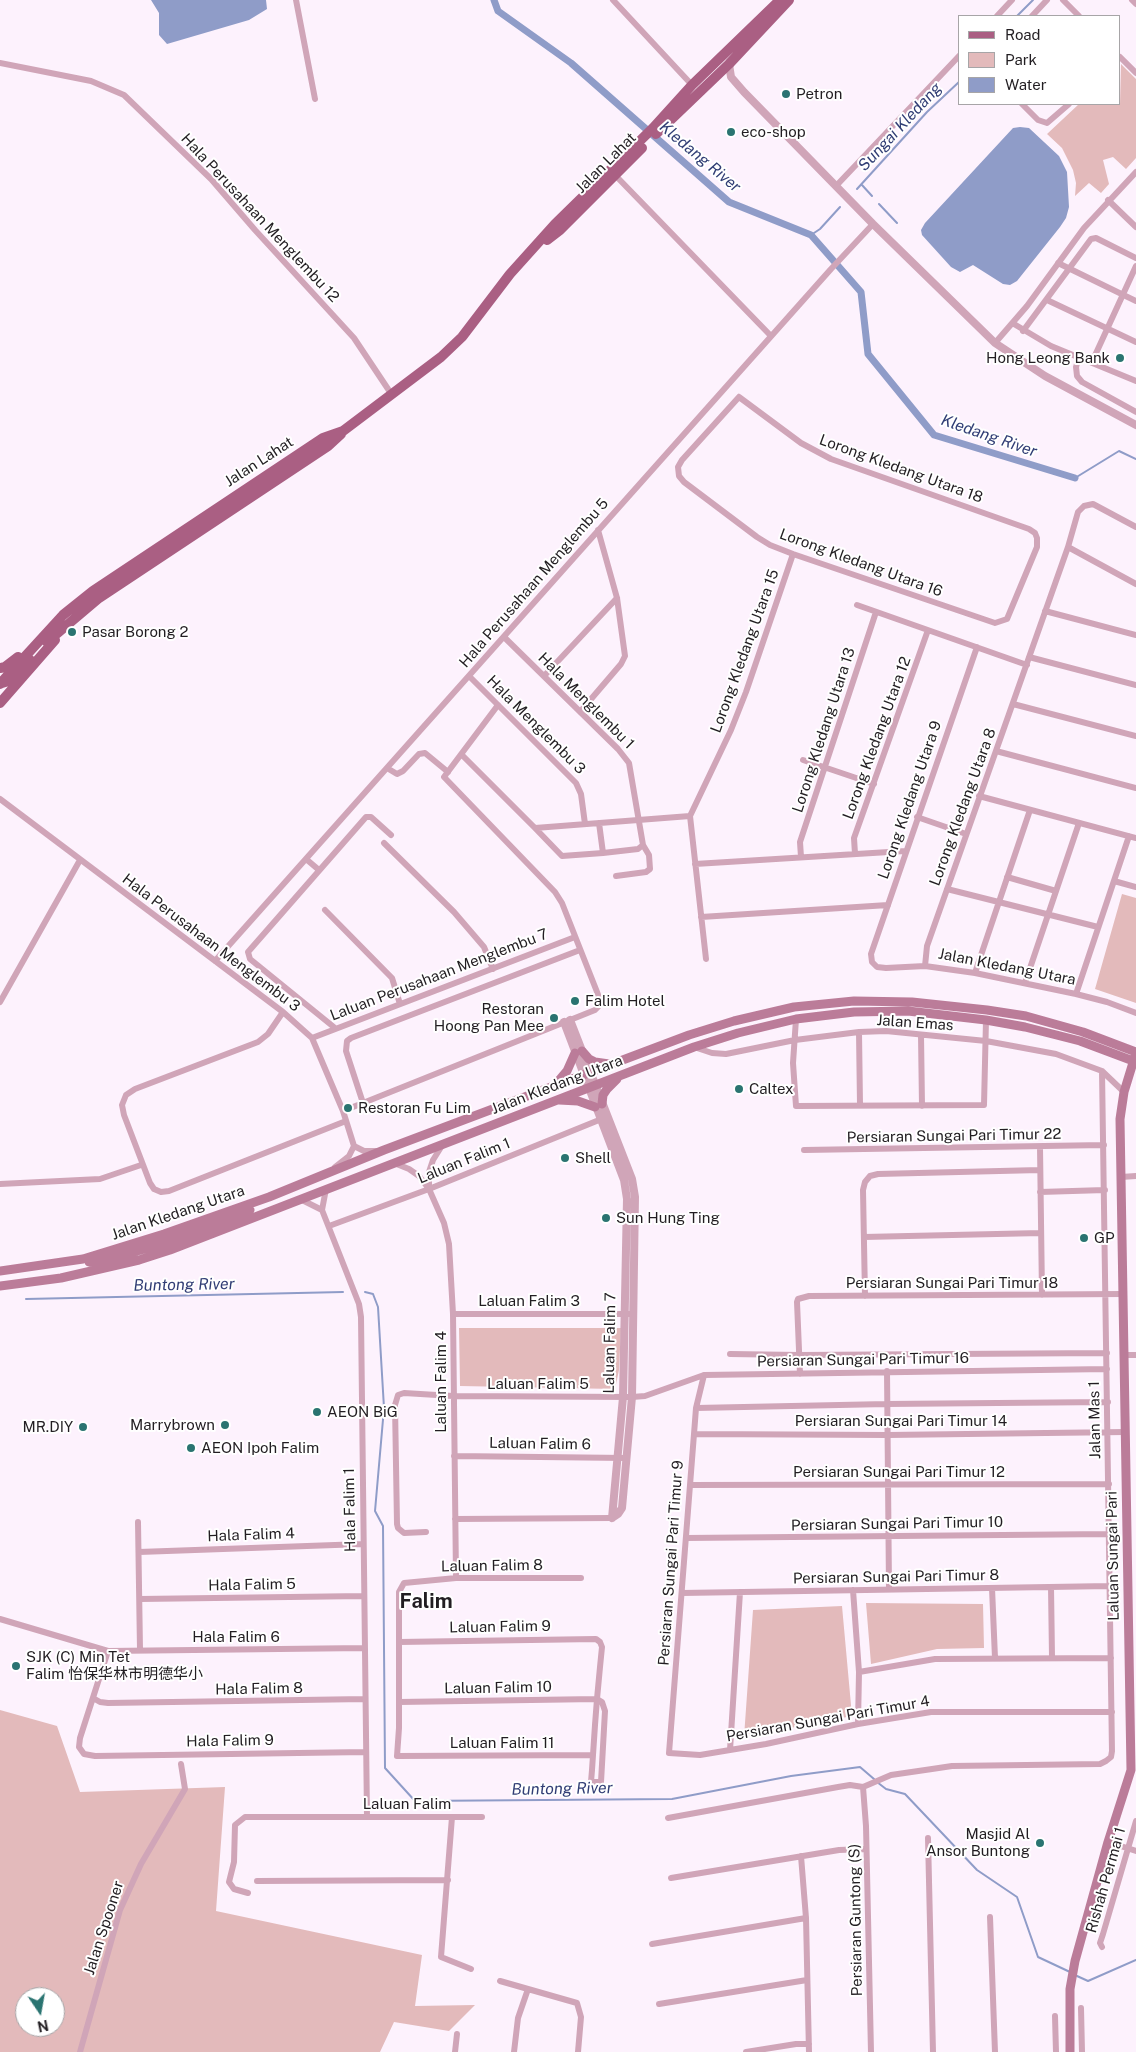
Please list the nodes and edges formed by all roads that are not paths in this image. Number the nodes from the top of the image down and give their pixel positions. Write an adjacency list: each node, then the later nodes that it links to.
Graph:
1 (296, 0): 21 (street)
2 (613, 0): 20 (street)
3 (780, 0): 20 (main road, Jalan Lahat)
4 (789, 0): 16 (main road, Jalan Lahat)
5 (1012, 0): 10 (street)
6 (1047, 0): 11 (street)
7 (1063, 0): 12 (street)
8 (1132, 0): 9 (street)
9 (1136, 4)
10 (998, 15)
11 (1033, 15)
12 (1078, 15)
13 (958, 57): 28 (street)
14 (1121, 58): 17 (street)
15 (0, 63): 49 (street, Hala Perusahaan Menglembu 12)
16 (729, 64): 18 (main road, Jalan Lahat); 19 (street)
17 (1136, 73)
18 (717, 76): 19 (street); 24 (main road, Jalan Lahat)
19 (731, 78): 28 (street)
20 (692, 85): 24 (main road, Jalan Lahat)
21 (316, 99)
22 (1023, 105): 23 (street)
23 (1068, 105)
24 (655, 130): 25 (main road, Jalan Lahat)
25 (641, 144): 27 (main road, Jalan Lahat); 32 (main road, Jalan Lahat)
26 (1136, 172): 29 (street)
27 (615, 175): 32 (main road, Jalan Lahat); 43 (street)
28 (836, 186): 30 (street)
29 (1108, 200): 31 (street); 34 (street)
30 (873, 224): 43 (street, Hala Perusahaan Menglembu 5); 45 (street)
31 (1136, 227)
32 (525, 257): 49 (main road, Jalan Lahat)
33 (1136, 258): 36 (street)
34 (1058, 263): 36 (street); 40 (street)
35 (1136, 266): 37 (street)
36 (1069, 268): 37 (street); 38 (street)
37 (1124, 295): 39 (street); 41 (street)
38 (1047, 300): 41 (street); 42 (street)
39 (1136, 301)
40 (1014, 324): 42 (street); 45 (street)
41 (1108, 329): 44 (street); 47 (street)
42 (1023, 331): 46 (street)
43 (771, 336): 54 (street, Hala Perusahaan Menglembu 5)
44 (1136, 342)
45 (995, 343): 51 (street)
46 (1079, 357): 47 (street); 50 (street)
47 (1092, 362): 48 (street)
48 (1136, 381)
49 (392, 395): 62 (main road, Jalan Lahat)
50 (1136, 412)
51 (1136, 425)
52 (678, 468): 56 (street, Lorong Kledang Utara 16); 63 (street, Lorong Kledang Utara 18)
53 (1136, 527): 55 (street, Lorong Kledang Utara 8)
54 (598, 530): 58 (street); 66 (street, Hala Perusahaan Menglembu 5)
55 (1068, 547): 57 (street); 60 (street, Lorong Kledang Utara 8)
56 (793, 554): 63 (street, Lorong Kledang Utara 16); 91 (street, Lorong Kledang Utara 15)
57 (1136, 584)
58 (617, 598): 72 (street); 78 (street)
59 (858, 605): 61 (street)
60 (1045, 611): 65 (street); 68 (street, Lorong Kledang Utara 8)
61 (876, 612): 64 (street); 83 (street, Lorong Kledang Utara 13)
62 (68, 618): 70 (main road); 73 (main road); 75 (main road)
63 (1002, 623)
64 (928, 630): 67 (street); 86 (street, Lorong Kledang Utara 12)
65 (1136, 635)
66 (504, 637): 71 (street, Hala Perusahaan Menglembu 5); 72 (street, Hala Menglembu 1)
67 (977, 647): 69 (street); 92 (street, Lorong Kledang Utara 9)
68 (1030, 657): 69 (street, Lorong Kledang Utara 8); 74 (street)
69 (1027, 665): 77 (street, Lorong Kledang Utara 8)
70 (0, 668)
71 (469, 676): 76 (street, Hala Menglembu 3); 84 (street, Hala Perusahaan Menglembu 5)
72 (544, 676): 78 (street, Hala Menglembu 1)
73 (0, 685)
74 (1136, 686)
75 (0, 703)
76 (498, 704): 81 (street); 96 (street, Hala Menglembu 3)
77 (1013, 704): 79 (street); 80 (street, Lorong Kledang Utara 8)
78 (580, 712): 93 (street, Hala Menglembu 1)
79 (1136, 736)
80 (996, 751): 87 (street); 88 (street, Lorong Kledang Utara 8)
81 (462, 755): 85 (street); 97 (street)
82 (803, 760): 83 (street)
83 (825, 767): 86 (street); 106 (street, Lorong Kledang Utara 13)
84 (387, 768): 85 (street); 107 (street, Hala Perusahaan Menglembu 5)
85 (448, 772): 123 (street)
86 (874, 784): 105 (street, Lorong Kledang Utara 12)
87 (1136, 788)
88 (979, 796): 90 (street); 98 (street, Lorong Kledang Utara 8)
89 (0, 799): 108 (street, Hala Perusahaan Menglembu 3)
90 (1030, 810): 95 (street); 112 (street)
91 (690, 816): 93 (street); 109 (street)
92 (917, 817): 98 (street); 103 (street, Lorong Kledang Utara 9)
93 (639, 820): 94 (street); 102 (street, Hala Menglembu 1)
94 (599, 823): 96 (street); 104 (street)
95 (1079, 823): 100 (street); 116 (street)
96 (585, 824): 97 (street)
97 (535, 828): 104 (street)
98 (966, 834): 115 (street, Lorong Kledang Utara 8)
99 (391, 835): 110 (street)
100 (1132, 837): 113 (street)
101 (384, 843): 129 (street)
102 (643, 845): 104 (street); 111 (street, Hala Menglembu 1)
103 (906, 851): 105 (street); 118 (street, Lorong Kledang Utara 9)
104 (603, 853)
105 (855, 854): 106 (street)
106 (800, 857): 109 (street)
107 (306, 859): 110 (street); 126 (street, Hala Perusahaan Menglembu 5)
108 (80, 860): 126 (street, Hala Perusahaan Menglembu 3); 133 (street)
109 (695, 864): 121 (street)
110 (319, 870): 140 (street)
111 (616, 876)
112 (1007, 877): 116 (street); 117 (street)
113 (1114, 881): 114 (street); 122 (street)
114 (1136, 887)
115 (948, 889): 117 (street); 128 (street, Lorong Kledang Utara 8)
116 (1056, 891): 120 (street)
117 (999, 902): 120 (street); 130 (street)
118 (888, 905): 121 (street); 127 (street, Lorong Kledang Utara 9)
119 (325, 910): 134 (street)
120 (1048, 914): 122 (street); 131 (street)
121 (701, 917): 125 (street)
122 (1098, 927): 132 (street)
123 (575, 936): 124 (street); 129 (street, Laluan Perusahaan Menglembu 7)
124 (580, 950): 139 (street); 157 (street)
125 (706, 959)
126 (215, 961): 135 (street, Hala Perusahaan Menglembu 3)
127 (872, 962): 128 (street, Jalan Kledang Utara)
128 (925, 966): 130 (street, Jalan Kledang Utara)
129 (493, 968): 134 (street, Laluan Perusahaan Menglembu 7)
130 (975, 973): 131 (street, Jalan Kledang Utara)
131 (1025, 983): 132 (street, Jalan Kledang Utara)
132 (1076, 994): 136 (street, Jalan Kledang Utara)
133 (0, 1002)
134 (400, 1004): 140 (street, Laluan Perusahaan Menglembu 7)
135 (283, 1012): 143 (street, Hala Perusahaan Menglembu 3); 172 (street)
136 (1136, 1013)
137 (796, 1019): 138 (main road, Jalan Kledang Utara); 144 (street); 146 (main road, Jalan Kledang Utara)
138 (986, 1020): 145 (street); 148 (main road, Jalan Kledang Utara)
139 (567, 1021): 147 (street, Laluan Falim 7); 157 (street)
140 (335, 1028): 143 (street, Laluan Perusahaan Menglembu 7)
141 (859, 1032): 142 (street, Jalan Emas); 144 (street, Jalan Emas); 158 (street)
142 (921, 1035): 145 (street, Jalan Emas); 160 (street)
143 (312, 1038): 161 (street, Hala Perusahaan Menglembu 3)
144 (795, 1040): 146 (street, Jalan Emas); 158 (street)
145 (986, 1041): 150 (street, Jalan Emas); 160 (street)
146 (694, 1047): 152 (main road, Jalan Kledang Utara)
147 (578, 1052): 149 (main road); 151 (street, Laluan Falim 7); 153 (main road)
148 (1135, 1057): 149 (main road, Jalan Kledang Utara); 155 (main road, Laluan Sungai Pari)
149 (611, 1065): 151 (main road, Jalan Kledang Utara)
150 (1102, 1071): 155 (street, Jalan Emas); 165 (street, Jalan Mas 1)
151 (587, 1074): 153 (main road, Jalan Kledang Utara); 154 (street, Laluan Falim 7)
152 (621, 1075): 154 (main road, Jalan Kledang Utara); 159 (main road)
153 (554, 1086): 168 (main road, Jalan Kledang Utara)
154 (591, 1086): 156 (main road, Jalan Kledang Utara); 159 (street, Laluan Falim 7)
155 (1124, 1092): 176 (main road, Laluan Sungai Pari)
156 (556, 1100): 159 (main road); 164 (main road, Jalan Kledang Utara)
157 (364, 1103): 161 (street)
158 (860, 1105): 160 (street)
159 (599, 1106): 162 (street, Laluan Falim 7)
160 (922, 1106)
161 (343, 1111): 163 (street, Hala Perusahaan Menglembu 3)
162 (604, 1118): 179 (street, Laluan Falim 1); 194 (street, Laluan Falim 7); 196 (street)
163 (346, 1122): 166 (street, Hala Perusahaan Menglembu 3); 172 (street)
164 (443, 1144): 171 (main road, Jalan Kledang Utara); 179 (street, Laluan Falim 4)
165 (1104, 1145): 167 (street, Persiaran Sungai Pari Timur 22); 180 (street, Jalan Mas 1)
166 (354, 1146): 168 (street); 174 (street)
167 (1040, 1147): 169 (street, Persiaran Sungai Pari Timur 22); 173 (street)
168 (384, 1150): 170 (main road, Jalan Kledang Utara)
169 (804, 1150)
170 (360, 1160): 174 (main road, Jalan Kledang Utara); 187 (main road)
171 (394, 1163): 178 (main road, Jalan Kledang Utara); 179 (street, Laluan Falim 4)
172 (141, 1165): 177 (street)
173 (1040, 1170): 181 (street); 186 (street)
174 (323, 1175): 187 (main road, Jalan Kledang Utara)
175 (1136, 1176): 176 (street)
176 (1121, 1177): 191 (main road, Laluan Sungai Pari)
177 (0, 1184)
178 (326, 1189): 182 (main road, Jalan Kledang Utara); 183 (street)
179 (429, 1190): 184 (street, Laluan Falim 1); 195 (street, Laluan Falim 4)
180 (1105, 1190): 181 (street); 190 (street, Jalan Mas 1)
181 (1040, 1192): 185 (street)
182 (300, 1199): 183 (street); 189 (main road, Jalan Kledang Utara)
183 (322, 1210): 184 (street, Hala Falim 1)
184 (330, 1226): 229 (street, Hala Falim 1)
185 (1041, 1233): 186 (street); 192 (street)
186 (864, 1237): 193 (street)
187 (52, 1264): 188 (main road, Jalan Kledang Utara)
188 (0, 1271)
189 (0, 1286)
190 (1106, 1294): 191 (street, Persiaran Sungai Pari Timur 18); 192 (street, Persiaran Sungai Pari Timur 18); 197 (street, Jalan Mas 1)
191 (1123, 1294): 199 (main road, Laluan Sungai Pari)
192 (1042, 1295): 193 (street, Persiaran Sungai Pari Timur 18)
193 (865, 1296): 201 (street, Persiaran Sungai Pari Timur 18)
194 (625, 1313): 195 (street, Laluan Falim 3); 196 (street, Laluan Falim 3); 207 (street, Laluan Falim 7)
195 (453, 1314): 206 (street, Laluan Falim 4)
196 (634, 1314): 208 (street)
197 (1107, 1353): 201 (street, Persiaran Sungai Pari Timur 16); 202 (street, Jalan Mas 1)
198 (730, 1354): 201 (street, Persiaran Sungai Pari Timur 16)
199 (1123, 1355): 200 (street); 213 (main road, Laluan Sungai Pari)
200 (1136, 1355)
201 (799, 1356): 204 (street)
202 (1107, 1369): 203 (street, Persiaran Sungai Pari Timur 16); 209 (street, Jalan Mas 1)
203 (887, 1371): 204 (street, Persiaran Sungai Pari Timur 16); 210 (street)
204 (800, 1374): 205 (street, Persiaran Sungai Pari Timur 16)
205 (704, 1375): 208 (street, Persiaran Sungai Pari Timur 16); 211 (street, Persiaran Sungai Pari Timur 9)
206 (453, 1396): 207 (street, Laluan Falim 5); 216 (street, Laluan Falim 4); 225 (street, Laluan Falim 5)
207 (623, 1396): 208 (street, Persiaran Sungai Pari Timur 16); 217 (street, Laluan Falim 7)
208 (632, 1397): 218 (street)
209 (1108, 1402): 210 (street); 212 (street, Jalan Mas 1)
210 (887, 1404): 211 (street); 215 (street)
211 (696, 1408): 214 (street, Persiaran Sungai Pari Timur 9)
212 (1108, 1432): 213 (street, Persiaran Sungai Pari Timur 14); 215 (street, Persiaran Sungai Pari Timur 14); 220 (street, Jalan Mas 1)
213 (1125, 1432): 235 (main road, Laluan Sungai Pari)
214 (694, 1434): 215 (street, Persiaran Sungai Pari Timur 14); 221 (street, Persiaran Sungai Pari Timur 9)
215 (888, 1435): 219 (street)
216 (454, 1456): 217 (street, Laluan Falim 6); 223 (street, Laluan Falim 4)
217 (618, 1458): 218 (street, Laluan Falim 6); 222 (street, Laluan Falim 7)
218 (626, 1458): 222 (street)
219 (888, 1484): 220 (street, Persiaran Sungai Pari Timur 12); 221 (street, Persiaran Sungai Pari Timur 12); 227 (street)
220 (1109, 1484): 226 (street, Jalan Mas 1)
221 (690, 1485): 228 (street, Persiaran Sungai Pari Timur 9)
222 (612, 1518): 223 (street)
223 (454, 1519): 231 (street, Laluan Falim 4)
224 (138, 1522): 230 (street)
225 (426, 1532)
226 (1109, 1534): 227 (street, Persiaran Sungai Pari Timur 10); 233 (street, Jalan Mas 1)
227 (888, 1536): 228 (street, Persiaran Sungai Pari Timur 10); 237 (street)
228 (686, 1538): 239 (street, Persiaran Sungai Pari Timur 9)
229 (363, 1544): 230 (street, Hala Falim 4); 241 (street, Hala Falim 1)
230 (139, 1552): 242 (street)
231 (456, 1578): 232 (street, Laluan Falim 8); 244 (street, Laluan Falim 8)
232 (581, 1578)
233 (1110, 1586): 234 (street, Persiaran Sungai Pari Timur 8); 250 (street, Jalan Mas 1)
234 (1051, 1587): 236 (street, Persiaran Sungai Pari Timur 8); 248 (street)
235 (1131, 1587): 270 (main road, Laluan Sungai Pari)
236 (992, 1588): 237 (street, Persiaran Sungai Pari Timur 8); 249 (street)
237 (889, 1589): 238 (street, Persiaran Sungai Pari Timur 8)
238 (853, 1590): 240 (street, Persiaran Sungai Pari Timur 8); 251 (street)
239 (682, 1592): 240 (street, Persiaran Sungai Pari Timur 8); 260 (street, Persiaran Sungai Pari Timur 9)
240 (740, 1592): 258 (street)
241 (364, 1596): 242 (street, Hala Falim 5); 245 (street, Hala Falim 1)
242 (140, 1599): 246 (street)
243 (0, 1619): 247 (street, Hala Falim 6)
244 (399, 1642): 254 (street, Laluan Falim 9); 255 (street)
245 (365, 1648): 246 (street, Hala Falim 6); 253 (street, Hala Falim 1)
246 (140, 1650): 247 (street, Hala Falim 6)
247 (108, 1651): 252 (street)
248 (1052, 1657): 249 (street); 250 (street)
249 (995, 1658): 251 (street)
250 (1111, 1658): 256 (street, Jalan Mas 1)
251 (859, 1672): 257 (street)
252 (93, 1698): 253 (street, Hala Falim 8); 259 (street, Hala Falim 9)
253 (365, 1699): 259 (street, Hala Falim 1)
254 (597, 1699): 255 (street, Laluan Falim 10); 261 (street); 261 (street)
255 (399, 1702): 261 (street, Laluan Falim 11)
256 (1112, 1712): 257 (street, Persiaran Sungai Pari Timur 4); 263 (street, Jalan Mas 1)
257 (858, 1724): 258 (street, Persiaran Sungai Pari Timur 4)
258 (730, 1750): 260 (street, Persiaran Sungai Pari Timur 4)
259 (366, 1752): 265 (street, Hala Falim 1)
260 (668, 1753)
261 (593, 1755)
262 (181, 1764): 292 (street, Jalan Spooner)
263 (863, 1787): 267 (street); 272 (street, Persiaran Guntong (S))
264 (482, 1816): 266 (street, Laluan Falim)
265 (367, 1817): 266 (street, Laluan Falim); 278 (street, Laluan Falim)
266 (452, 1817): 276 (street)
267 (668, 1818)
268 (1136, 1821): 271 (street, Rishah Permai 1)
269 (928, 1838): 299 (street)
270 (1108, 1842): 271 (street); 302 (main road, Laluan Sungai Pari)
271 (1127, 1848): 273 (street); 282 (street, Rishah Permai 1)
272 (866, 1849): 274 (street); 298 (street, Persiaran Guntong (S))
273 (1136, 1850)
274 (801, 1856): 275 (street); 280 (street)
275 (671, 1878)
276 (448, 1880): 277 (street); 283 (street)
277 (257, 1881)
278 (248, 1893)
279 (990, 1916): 300 (street)
280 (806, 1918): 281 (street); 284 (street)
281 (652, 1944)
282 (1102, 1947)
283 (471, 1969)
284 (807, 1980): 287 (street); 291 (street)
285 (500, 1981): 286 (street)
286 (528, 1989): 294 (street); 295 (street)
287 (659, 2004)
288 (1081, 2008): 303 (street)
289 (1055, 2016): 301 (street)
290 (457, 2034): 293 (street)
291 (809, 2044): 296 (street); 297 (street)
292 (80, 2052)
293 (455, 2052)
294 (514, 2052)
295 (578, 2052)
296 (746, 2052)
297 (809, 2052)
298 (871, 2052)
299 (933, 2052)
300 (995, 2052)
301 (1056, 2052)
302 (1070, 2052)
303 (1082, 2052)

